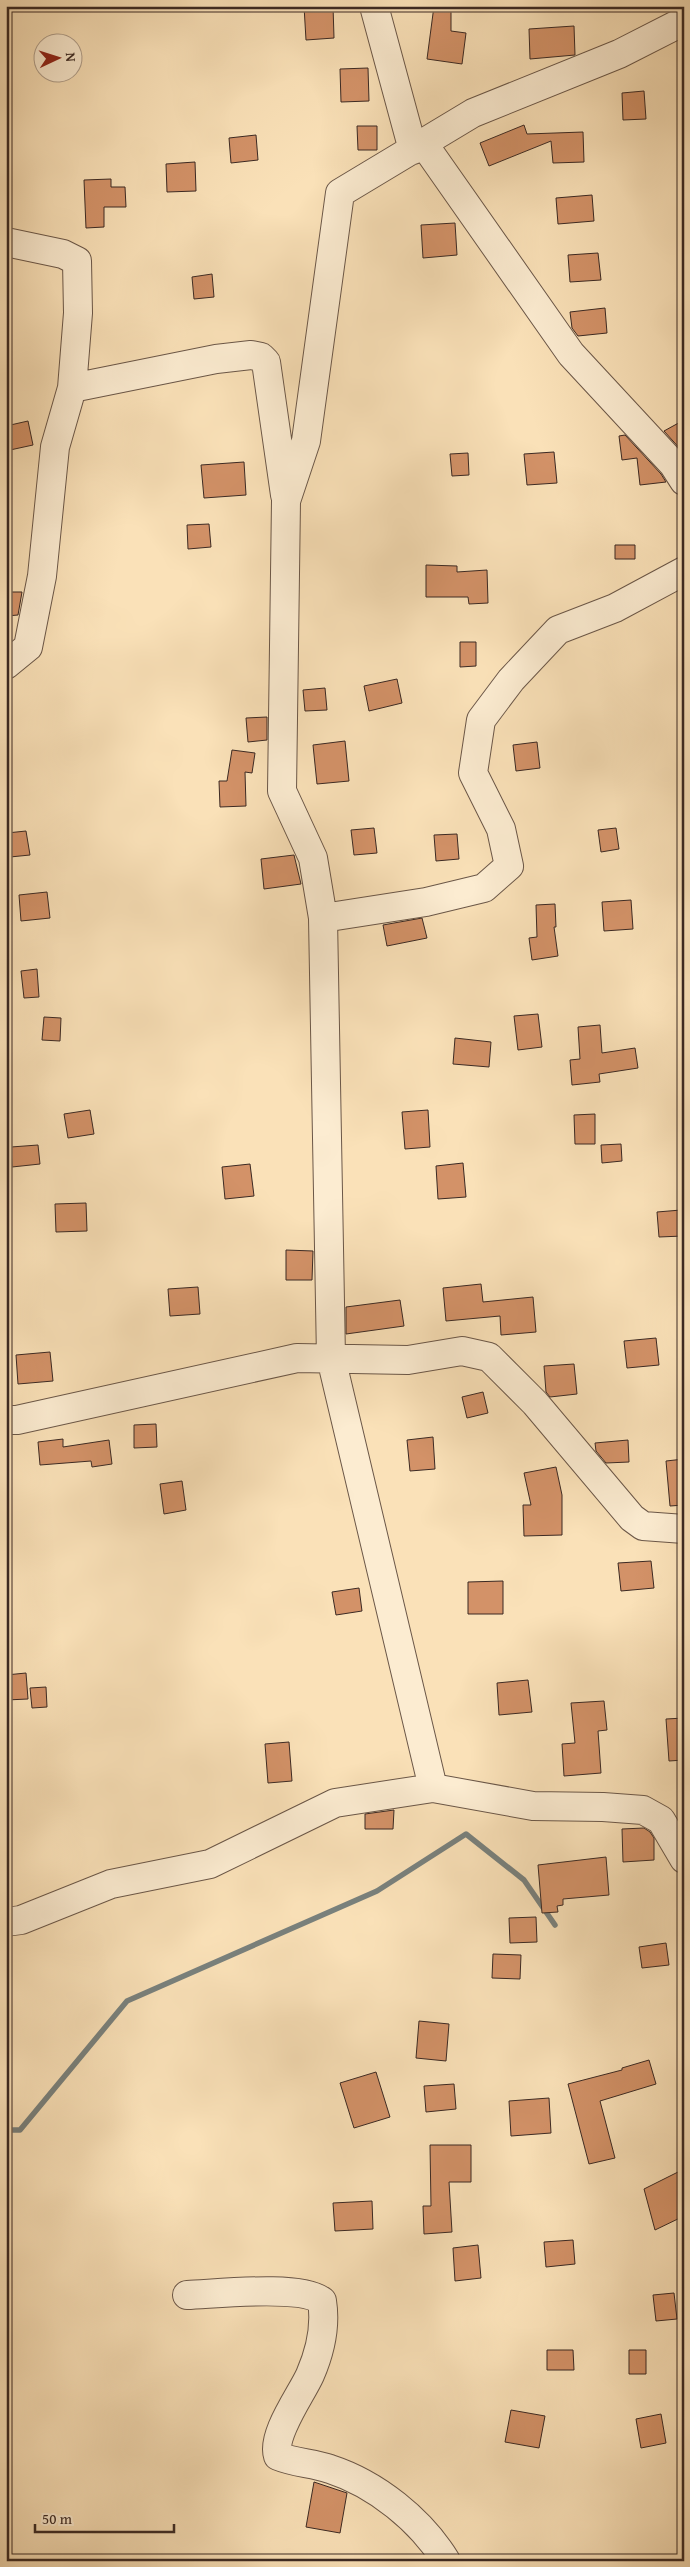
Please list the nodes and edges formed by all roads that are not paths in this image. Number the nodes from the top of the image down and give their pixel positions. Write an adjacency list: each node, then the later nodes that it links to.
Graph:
1 (374, 6): 3 (street)
2 (684, 21): 3 (street)
3 (418, 146): 6 (street); 7 (street)
4 (6, 242): 5 (street)
5 (72, 388): 7 (street); 9 (street)
6 (684, 481)
7 (286, 501): 10 (street)
8 (684, 571): 10 (street)
9 (6, 665)
10 (323, 918): 11 (street)
11 (331, 1358): 12 (street); 13 (street); 14 (street)
12 (6, 1420)
13 (684, 1529)
14 (433, 1788): 15 (street); 16 (street)
15 (683, 1861)
16 (6, 1922)
17 (187, 2295): 18 (street)
18 (446, 2561)

